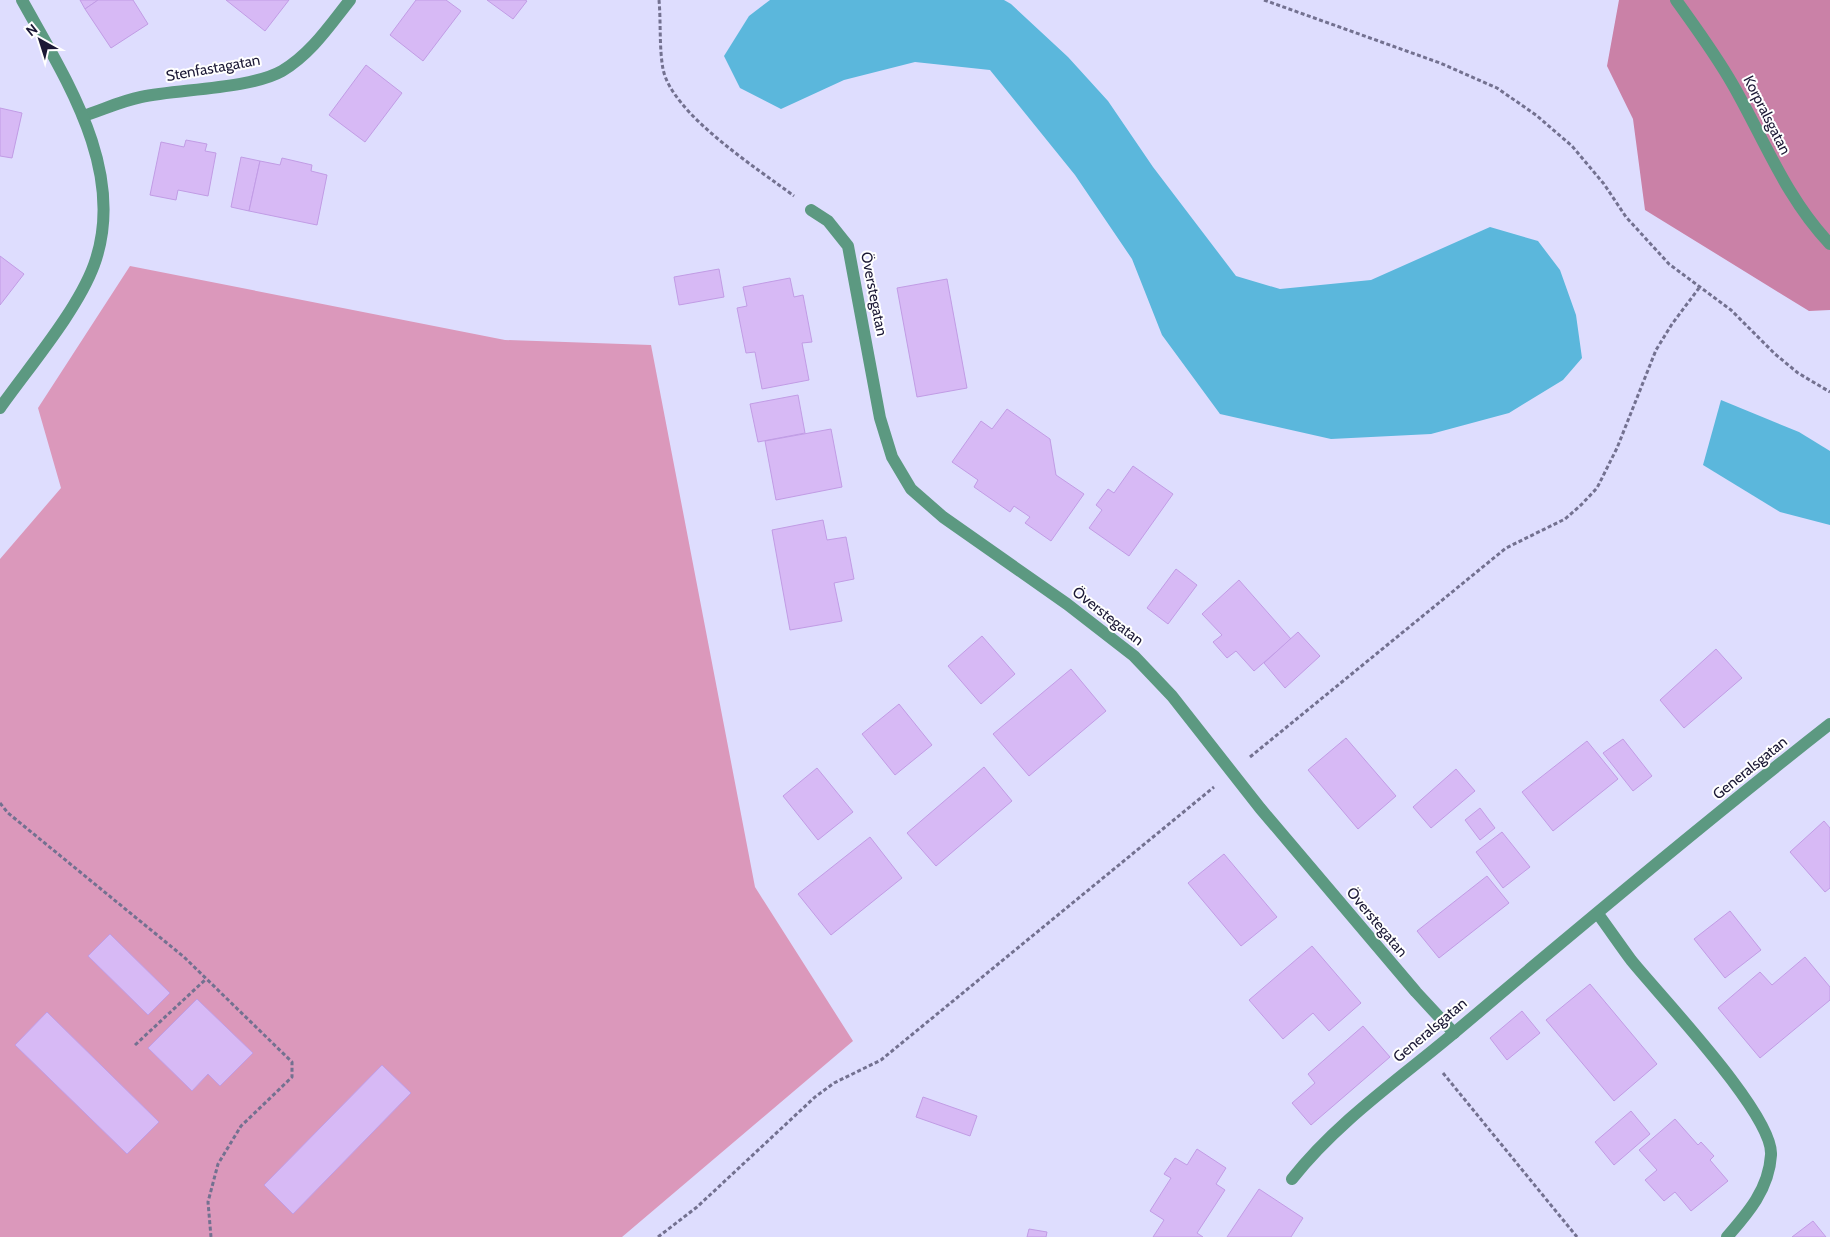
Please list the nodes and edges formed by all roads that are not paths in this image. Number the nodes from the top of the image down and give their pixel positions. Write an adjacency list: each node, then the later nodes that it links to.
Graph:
1 (22, 0): 4 (street)
2 (350, 0): 4 (street, Stenfastagatan)
3 (1676, 0): 6 (street, Korpralsgatan)
4 (83, 116): 7 (street)
5 (811, 210): 10 (street, Överstegatan)
6 (1830, 244)
7 (0, 408)
8 (1830, 724): 9 (street, Generalsgatan)
9 (1598, 914): 10 (street, Generalsgatan); 12 (street)
10 (1454, 1033): 11 (street, Generalsgatan)
11 (1292, 1179)
12 (1727, 1237)

